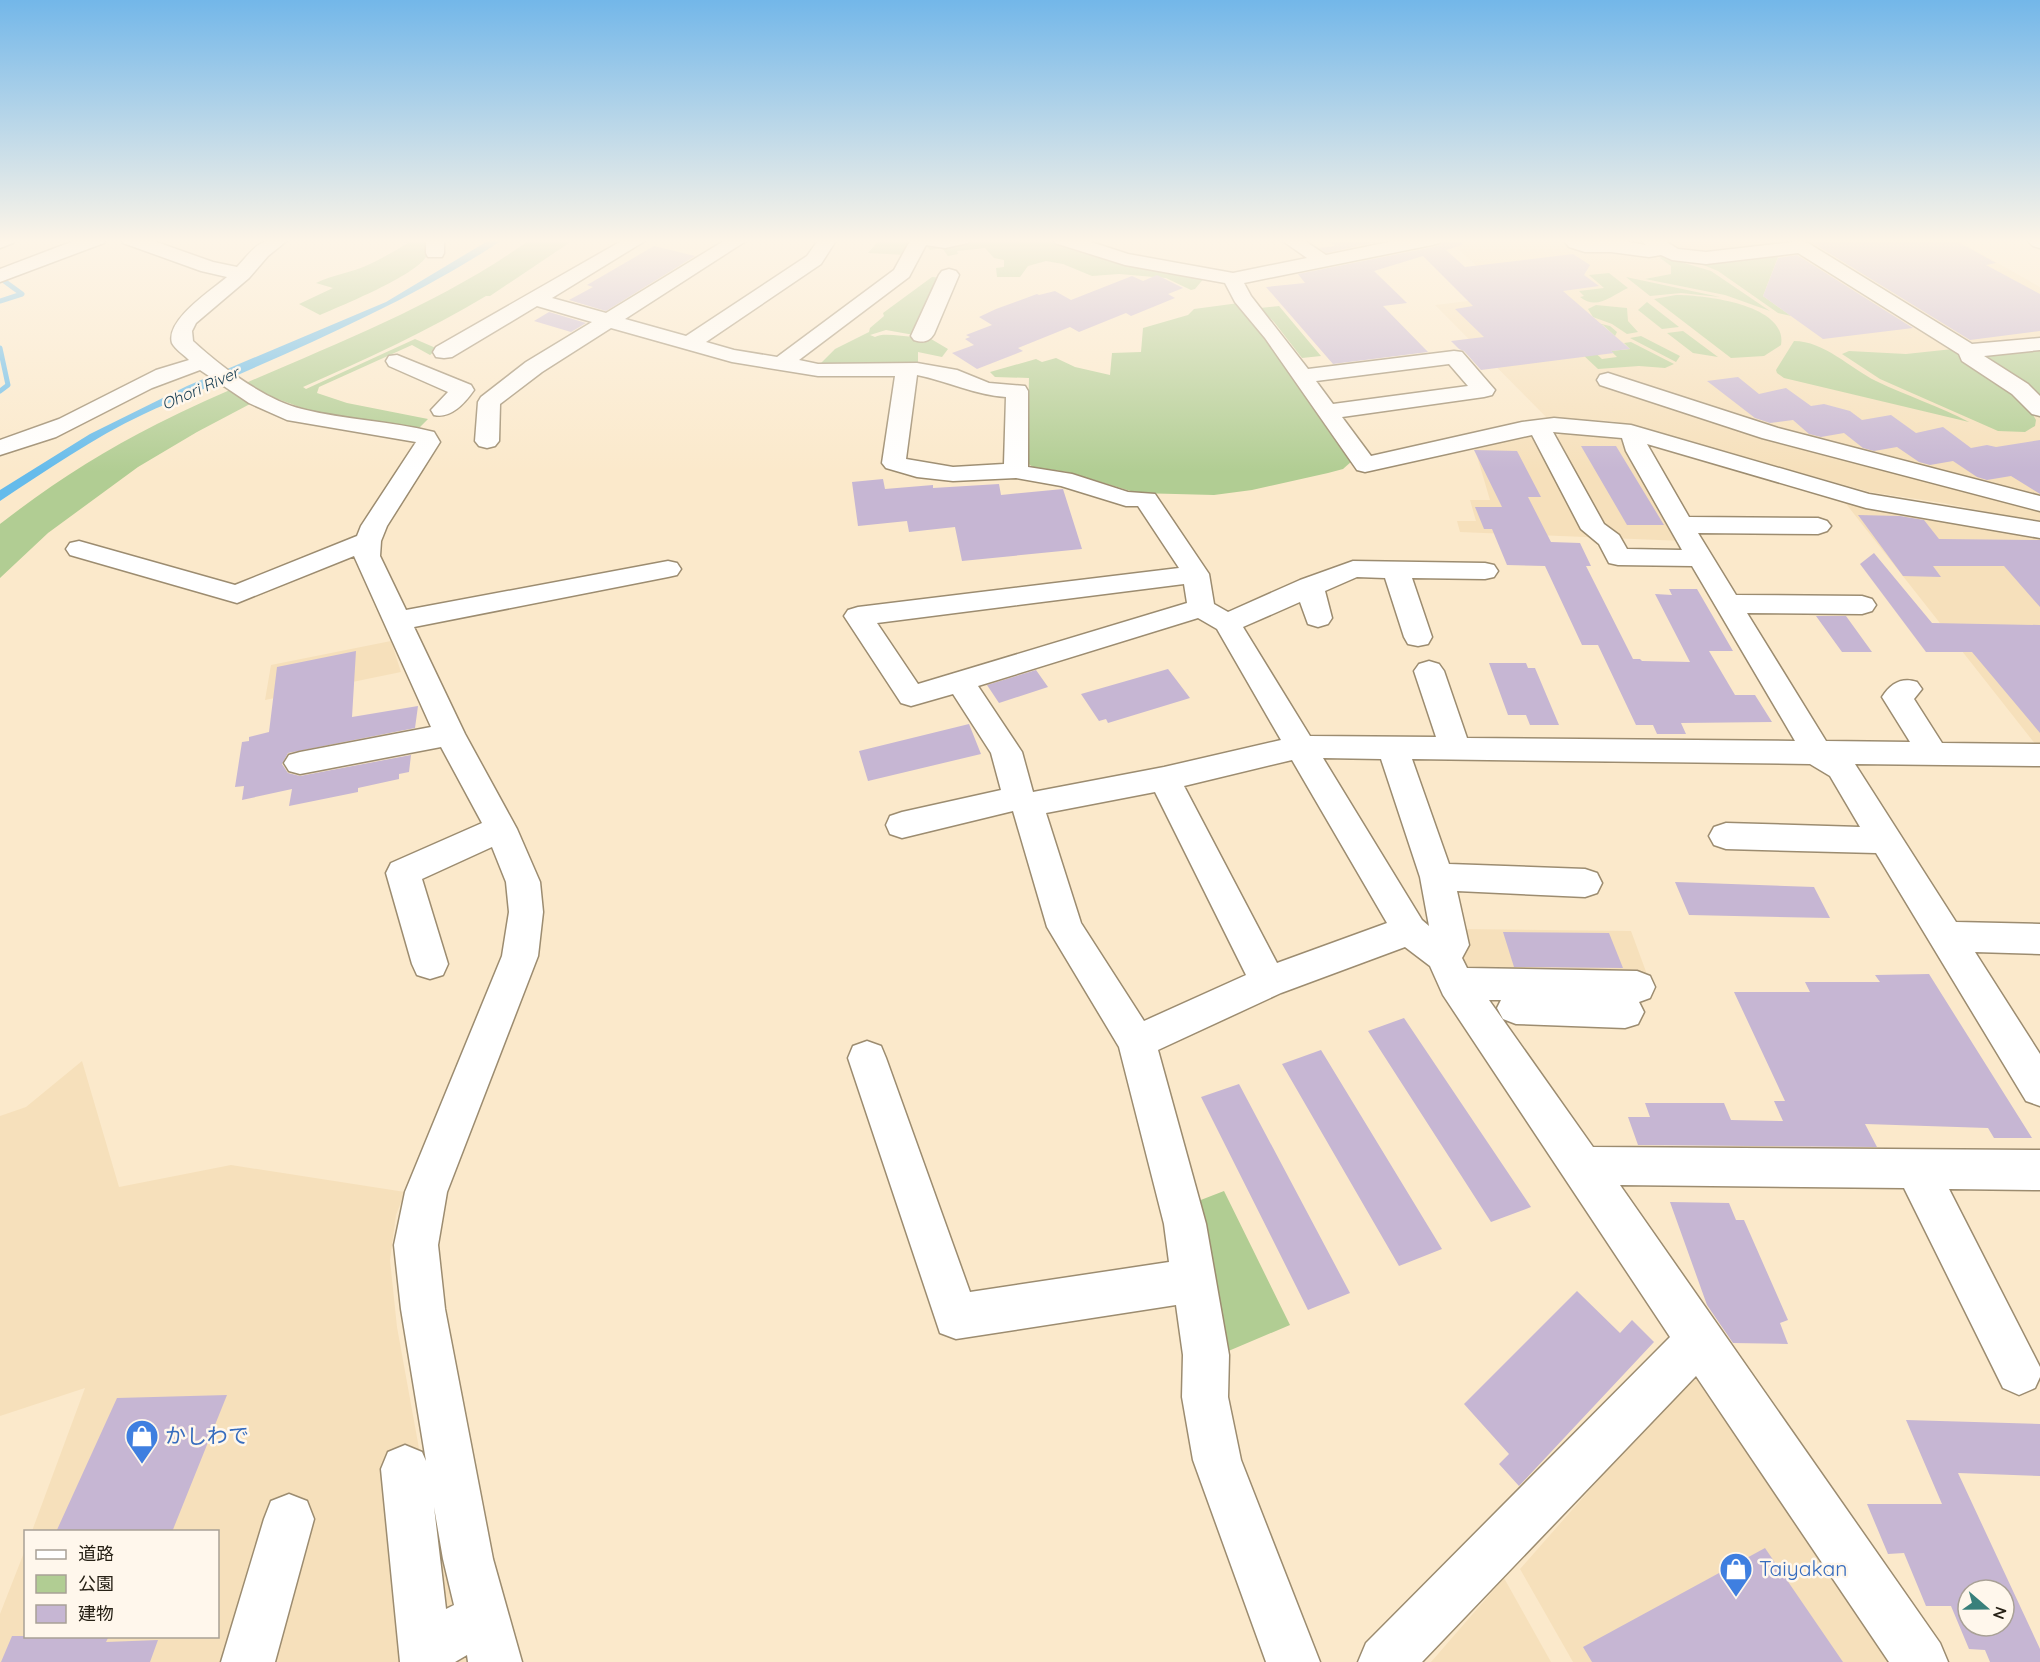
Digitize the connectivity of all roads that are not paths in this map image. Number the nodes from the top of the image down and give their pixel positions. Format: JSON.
{"nodes":[{"id":1,"x":191,"y":317,"type":"edge"},
{"id":2,"x":507,"y":317,"type":"edge"},
{"id":3,"x":595,"y":317,"type":"edge"},
{"id":4,"x":617,"y":317,"type":"edge"},
{"id":5,"x":731,"y":317,"type":"edge"},
{"id":6,"x":845,"y":317,"type":"edge"},
{"id":7,"x":934,"y":317,"type":"edge"},
{"id":8,"x":1258,"y":317,"type":"edge"},
{"id":9,"x":1913,"y":317,"type":"edge"},
{"id":10,"x":610,"y":321,"type":"junction"},
{"id":11,"x":921,"y":336,"type":"dead end"},
{"id":12,"x":690,"y":344,"type":"junction"},
{"id":13,"x":2040,"y":345,"type":"edge"},
{"id":14,"x":1968,"y":351,"type":"junction"},
{"id":15,"x":444,"y":352,"type":"dead end"},
{"id":16,"x":398,"y":361,"type":"dead end"},
{"id":17,"x":782,"y":364,"type":"junction"},
{"id":18,"x":907,"y":369,"type":"junction"},
{"id":19,"x":218,"y":372,"type":"junction"},
{"id":20,"x":1302,"y":376,"type":"junction"},
{"id":21,"x":1608,"y":380,"type":"dead end"},
{"id":22,"x":2040,"y":409,"type":"edge"},
{"id":23,"x":442,"y":410,"type":"dead end"},
{"id":24,"x":1328,"y":412,"type":"junction"},
{"id":25,"x":1539,"y":427,"type":"junction"},
{"id":26,"x":1631,"y":432,"type":"junction"},
{"id":27,"x":487,"y":441,"type":"dead end"},
{"id":28,"x":0,"y":448,"type":"edge"},
{"id":29,"x":1016,"y":471,"type":"junction"},
{"id":30,"x":2040,"y":504,"type":"edge"},
{"id":31,"x":1682,"y":525,"type":"junction"},
{"id":32,"x":1818,"y":526,"type":"dead end"},
{"id":33,"x":2040,"y":531,"type":"edge"},
{"id":34,"x":368,"y":541,"type":"junction"},
{"id":35,"x":79,"y":549,"type":"dead end"},
{"id":36,"x":1700,"y":558,"type":"junction"},
{"id":37,"x":668,"y":569,"type":"dead end"},
{"id":38,"x":1396,"y":570,"type":"junction"},
{"id":39,"x":1485,"y":571,"type":"dead end"},
{"id":40,"x":1196,"y":574,"type":"junction"},
{"id":41,"x":1310,"y":586,"type":"junction"},
{"id":42,"x":1728,"y":604,"type":"junction"},
{"id":43,"x":1862,"y":605,"type":"dead end"},
{"id":44,"x":1214,"y":615,"type":"junction"},
{"id":45,"x":1318,"y":618,"type":"dead end"},
{"id":46,"x":397,"y":621,"type":"junction"},
{"id":47,"x":1418,"y":636,"type":"dead end"},
{"id":48,"x":1430,"y":671,"type":"dead end"},
{"id":49,"x":960,"y":682,"type":"junction"},
{"id":50,"x":1907,"y":689,"type":"dead end"},
{"id":51,"x":450,"y":734,"type":"junction"},
{"id":52,"x":1299,"y":747,"type":"junction"},
{"id":53,"x":1393,"y":748,"type":"junction"},
{"id":54,"x":1455,"y":748,"type":"junction"},
{"id":55,"x":1818,"y":754,"type":"junction"},
{"id":56,"x":1934,"y":754,"type":"junction"},
{"id":57,"x":2040,"y":755,"type":"edge"},
{"id":58,"x":300,"y":763,"type":"dead end"},
{"id":59,"x":1164,"y":779,"type":"junction"},
{"id":60,"x":1023,"y":801,"type":"junction"},
{"id":61,"x":902,"y":825,"type":"dead end"},
{"id":62,"x":501,"y":829,"type":"junction"},
{"id":63,"x":1726,"y":837,"type":"dead end"},
{"id":64,"x":1886,"y":840,"type":"junction"},
{"id":65,"x":1437,"y":877,"type":"junction"},
{"id":66,"x":1585,"y":883,"type":"dead end"},
{"id":67,"x":1409,"y":930,"type":"junction"},
{"id":68,"x":1944,"y":936,"type":"junction"},
{"id":69,"x":2040,"y":939,"type":"edge"},
{"id":70,"x":430,"y":964,"type":"dead end"},
{"id":71,"x":1268,"y":982,"type":"junction"},
{"id":72,"x":1458,"y":984,"type":"junction"},
{"id":73,"x":1631,"y":999,"type":"dead end"},
{"id":74,"x":1137,"y":1042,"type":"junction"},
{"id":75,"x":867,"y":1058,"type":"dead end"},
{"id":76,"x":2040,"y":1088,"type":"edge"},
{"id":77,"x":1916,"y":1168,"type":"junction"},
{"id":78,"x":2040,"y":1170,"type":"edge"},
{"id":79,"x":1586,"y":1171,"type":"junction"},
{"id":80,"x":1194,"y":1280,"type":"junction"},
{"id":81,"x":1699,"y":1340,"type":"junction"},
{"id":82,"x":2019,"y":1372,"type":"dead end"},
{"id":83,"x":405,"y":1469,"type":"dead end"},
{"id":84,"x":289,"y":1520,"type":"dead end"},
{"id":85,"x":490,"y":1640,"type":"edge"},
{"id":86,"x":426,"y":1656,"type":"edge"},
{"id":87,"x":248,"y":1662,"type":"edge"},
{"id":88,"x":1293,"y":1662,"type":"edge"},
{"id":89,"x":1385,"y":1662,"type":"edge"},
{"id":90,"x":1921,"y":1662,"type":"edge"}],
"edges":[{"from":1,"to":19,"type":"street"},
{"from":2,"to":15,"type":"street"},
{"from":3,"to":10,"type":"street"},
{"from":4,"to":10,"type":"street"},
{"from":5,"to":12,"type":"street"},
{"from":6,"to":17,"type":"street"},
{"from":7,"to":11,"type":"street"},
{"from":8,"to":20,"type":"street"},
{"from":9,"to":14,"type":"street"},
{"from":10,"to":12,"type":"street"},
{"from":10,"to":27,"type":"street"},
{"from":12,"to":17,"type":"street"},
{"from":13,"to":14,"type":"street"},
{"from":14,"to":22,"type":"street"},
{"from":16,"to":23,"type":"street"},
{"from":17,"to":18,"type":"street"},
{"from":18,"to":29,"type":"street"},
{"from":18,"to":29,"type":"street"},
{"from":19,"to":28,"type":"street"},
{"from":19,"to":34,"type":"street"},
{"from":20,"to":24,"type":"street"},
{"from":20,"to":24,"type":"street"},
{"from":21,"to":30,"type":"street"},
{"from":24,"to":25,"type":"street"},
{"from":25,"to":26,"type":"street"},
{"from":25,"to":36,"type":"street"},
{"from":26,"to":31,"type":"street"},
{"from":26,"to":33,"type":"street"},
{"from":29,"to":40,"type":"street"},
{"from":31,"to":32,"type":"street"},
{"from":31,"to":36,"type":"street"},
{"from":34,"to":35,"type":"street"},
{"from":34,"to":46,"type":"street"},
{"from":36,"to":42,"type":"street"},
{"from":37,"to":46,"type":"street"},
{"from":38,"to":39,"type":"street"},
{"from":38,"to":41,"type":"street"},
{"from":38,"to":47,"type":"street"},
{"from":40,"to":44,"type":"street"},
{"from":40,"to":49,"type":"street"},
{"from":41,"to":44,"type":"street"},
{"from":41,"to":45,"type":"street"},
{"from":42,"to":43,"type":"street"},
{"from":42,"to":55,"type":"street"},
{"from":44,"to":49,"type":"street"},
{"from":44,"to":52,"type":"street"},
{"from":46,"to":51,"type":"street"},
{"from":48,"to":54,"type":"street"},
{"from":49,"to":60,"type":"street"},
{"from":50,"to":56,"type":"street"},
{"from":51,"to":58,"type":"street"},
{"from":51,"to":62,"type":"street"},
{"from":52,"to":53,"type":"street"},
{"from":52,"to":59,"type":"street"},
{"from":52,"to":67,"type":"street"},
{"from":53,"to":54,"type":"street"},
{"from":53,"to":65,"type":"street"},
{"from":54,"to":55,"type":"street"},
{"from":55,"to":56,"type":"street"},
{"from":55,"to":64,"type":"street"},
{"from":56,"to":57,"type":"street"},
{"from":59,"to":60,"type":"street"},
{"from":59,"to":71,"type":"street"},
{"from":60,"to":61,"type":"street"},
{"from":60,"to":74,"type":"street"},
{"from":62,"to":70,"type":"street"},
{"from":62,"to":85,"type":"street"},
{"from":63,"to":64,"type":"street"},
{"from":64,"to":68,"type":"street"},
{"from":65,"to":66,"type":"street"},
{"from":65,"to":72,"type":"street"},
{"from":67,"to":71,"type":"street"},
{"from":67,"to":72,"type":"street"},
{"from":68,"to":69,"type":"street"},
{"from":68,"to":76,"type":"street"},
{"from":71,"to":74,"type":"street"},
{"from":72,"to":73,"type":"street"},
{"from":72,"to":79,"type":"street"},
{"from":74,"to":80,"type":"street"},
{"from":75,"to":80,"type":"street"},
{"from":77,"to":78,"type":"street"},
{"from":77,"to":79,"type":"street"},
{"from":77,"to":82,"type":"street"},
{"from":79,"to":81,"type":"street"},
{"from":80,"to":88,"type":"street"},
{"from":81,"to":89,"type":"street"},
{"from":81,"to":90,"type":"street"},
{"from":83,"to":86,"type":"street"},
{"from":84,"to":87,"type":"street"},
{"from":85,"to":86,"type":"street"}]}
